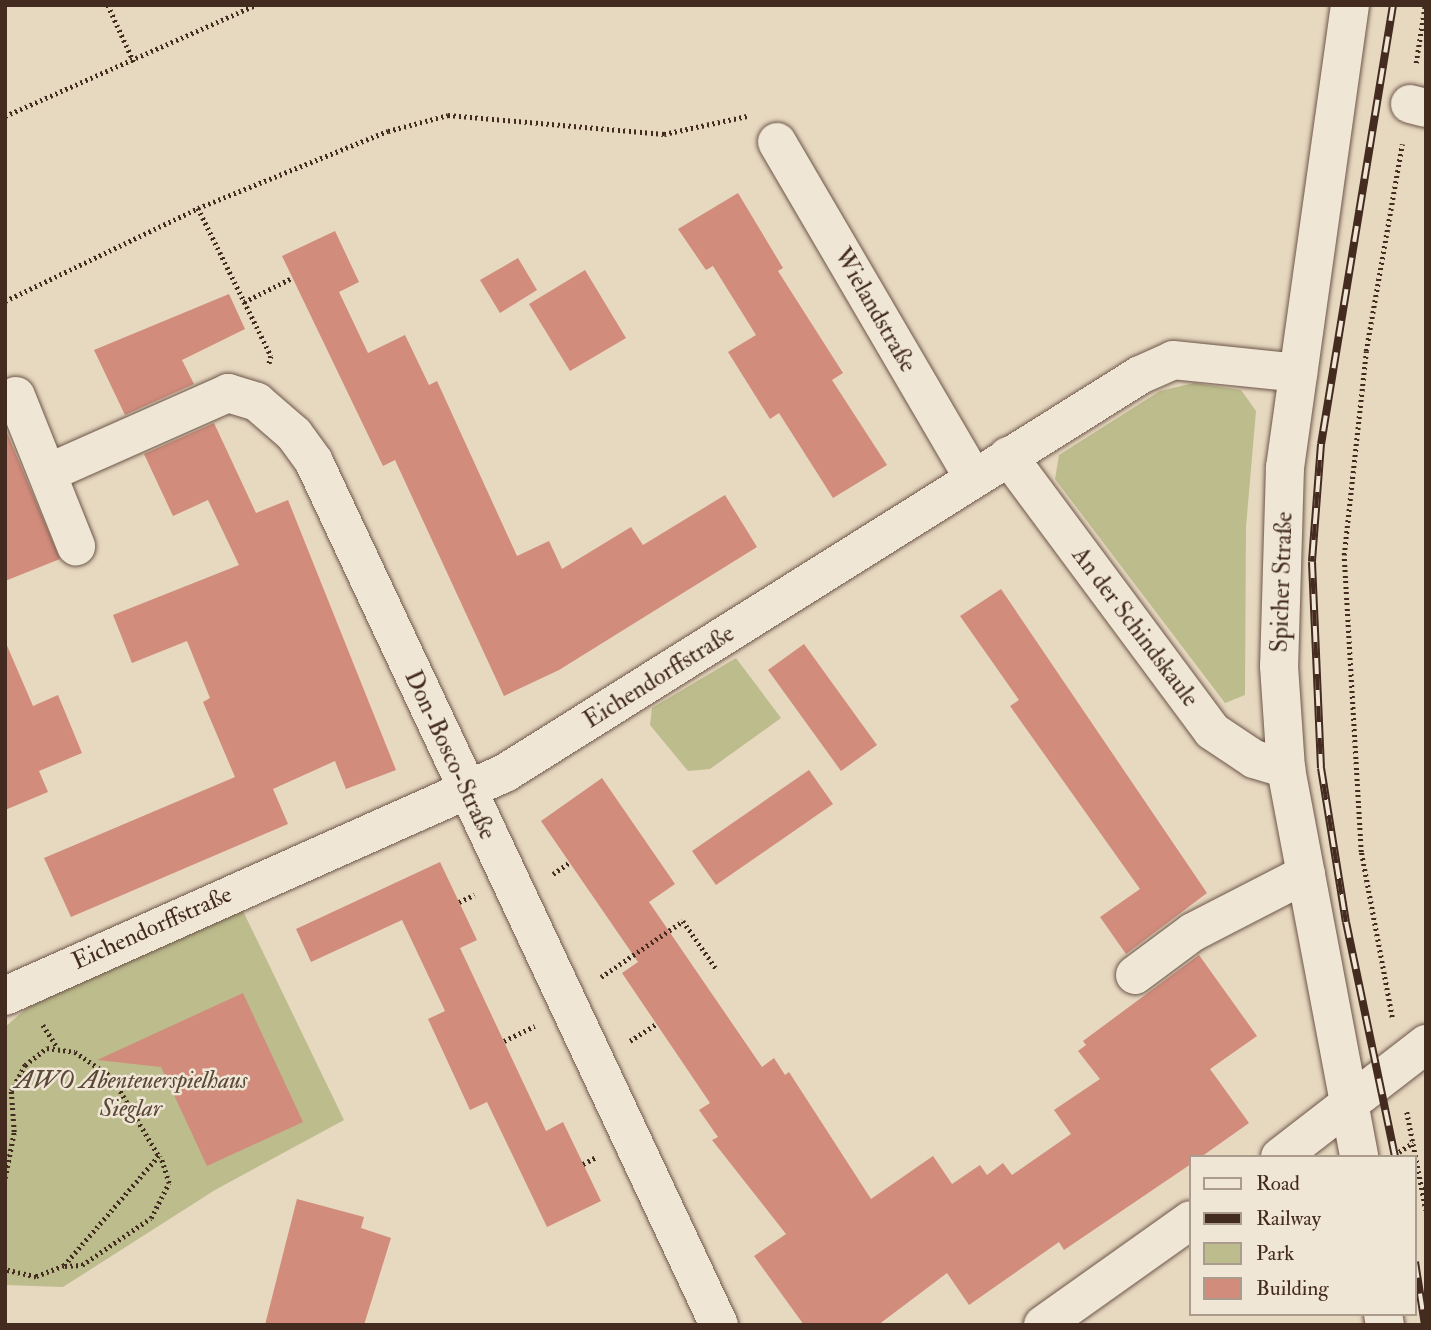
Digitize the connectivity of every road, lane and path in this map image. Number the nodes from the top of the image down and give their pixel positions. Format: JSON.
{"nodes":[{"id":1,"x":108,"y":5,"type":"edge"},
{"id":2,"x":256,"y":5,"type":"edge"},
{"id":3,"x":1350,"y":5,"type":"edge"},
{"id":4,"x":1425,"y":5,"type":"edge"},
{"id":5,"x":134,"y":62,"type":"junction"},
{"id":6,"x":1418,"y":106,"type":"edge"},
{"id":7,"x":5,"y":116,"type":"edge"},
{"id":8,"x":777,"y":142,"type":"joint"},
{"id":9,"x":198,"y":208,"type":"junction"},
{"id":10,"x":292,"y":278,"type":"dead end"},
{"id":11,"x":5,"y":301,"type":"edge"},
{"id":12,"x":244,"y":302,"type":"junction"},
{"id":13,"x":1298,"y":373,"type":"junction"},
{"id":14,"x":16,"y":396,"type":"dead end"},
{"id":15,"x":257,"y":402,"type":"junction"},
{"id":16,"x":1008,"y":456,"type":"junction"},
{"id":17,"x":50,"y":472,"type":"junction"},
{"id":18,"x":973,"y":478,"type":"junction"},
{"id":19,"x":76,"y":546,"type":"dead end"},
{"id":20,"x":1286,"y":769,"type":"junction"},
{"id":21,"x":467,"y":792,"type":"junction"},
{"id":22,"x":1306,"y":873,"type":"junction"},
{"id":23,"x":717,"y":970,"type":"dead end"},
{"id":24,"x":1135,"y":975,"type":"dead end"},
{"id":25,"x":10,"y":979,"type":"edge"},
{"id":26,"x":566,"y":1002,"type":"junction"},
{"id":27,"x":1413,"y":1056,"type":"edge"},
{"id":28,"x":1350,"y":1108,"type":"junction"},
{"id":29,"x":1283,"y":1155,"type":"edge"},
{"id":30,"x":1359,"y":1155,"type":"edge"},
{"id":31,"x":159,"y":1156,"type":"junction"},
{"id":32,"x":5,"y":1178,"type":"edge"},
{"id":33,"x":1426,"y":1210,"type":"edge"},
{"id":34,"x":1190,"y":1221,"type":"edge"},
{"id":35,"x":64,"y":1266,"type":"junction"},
{"id":36,"x":5,"y":1270,"type":"edge"},
{"id":37,"x":719,"y":1325,"type":"edge"},
{"id":38,"x":1043,"y":1325,"type":"edge"}],
"edges":[{"from":1,"to":5,"type":"path"},
{"from":2,"to":5,"type":"path"},
{"from":3,"to":13,"type":"street","name":"Spicher Straße"},
{"from":4,"to":6,"type":"path"},
{"from":5,"to":7,"type":"path"},
{"from":6,"to":27,"type":"path"},
{"from":8,"to":9,"type":"path"},
{"from":8,"to":18,"type":"street","name":"Wielandstraße"},
{"from":9,"to":11,"type":"path"},
{"from":9,"to":12,"type":"path"},
{"from":10,"to":12,"type":"path"},
{"from":12,"to":15,"type":"path"},
{"from":13,"to":16,"type":"street","name":"Eichendorffstraße"},
{"from":13,"to":20,"type":"street","name":"Spicher Straße"},
{"from":14,"to":17,"type":"street"},
{"from":15,"to":17,"type":"street","name":"Don-Bosco-Straße"},
{"from":15,"to":21,"type":"street","name":"Don-Bosco-Straße"},
{"from":16,"to":18,"type":"street","name":"Eichendorffstraße"},
{"from":16,"to":20,"type":"street","name":"An der Schindskaule"},
{"from":17,"to":19,"type":"street"},
{"from":18,"to":21,"type":"street","name":"Eichendorffstraße"},
{"from":20,"to":22,"type":"street","name":"Spicher Straße"},
{"from":21,"to":25,"type":"street","name":"Eichendorffstraße"},
{"from":21,"to":26,"type":"street","name":"Don-Bosco-Straße"},
{"from":22,"to":24,"type":"street"},
{"from":22,"to":28,"type":"street","name":"Spicher Straße"},
{"from":23,"to":26,"type":"path"},
{"from":26,"to":37,"type":"street","name":"Don-Bosco-Straße"},
{"from":27,"to":28,"type":"street"},
{"from":27,"to":33,"type":"path"},
{"from":28,"to":29,"type":"street"},
{"from":28,"to":30,"type":"street","name":"Spicher Straße"},
{"from":31,"to":32,"type":"path"},
{"from":31,"to":35,"type":"path"},
{"from":31,"to":35,"type":"path"},
{"from":34,"to":38,"type":"street"},
{"from":35,"to":36,"type":"path"}]}
